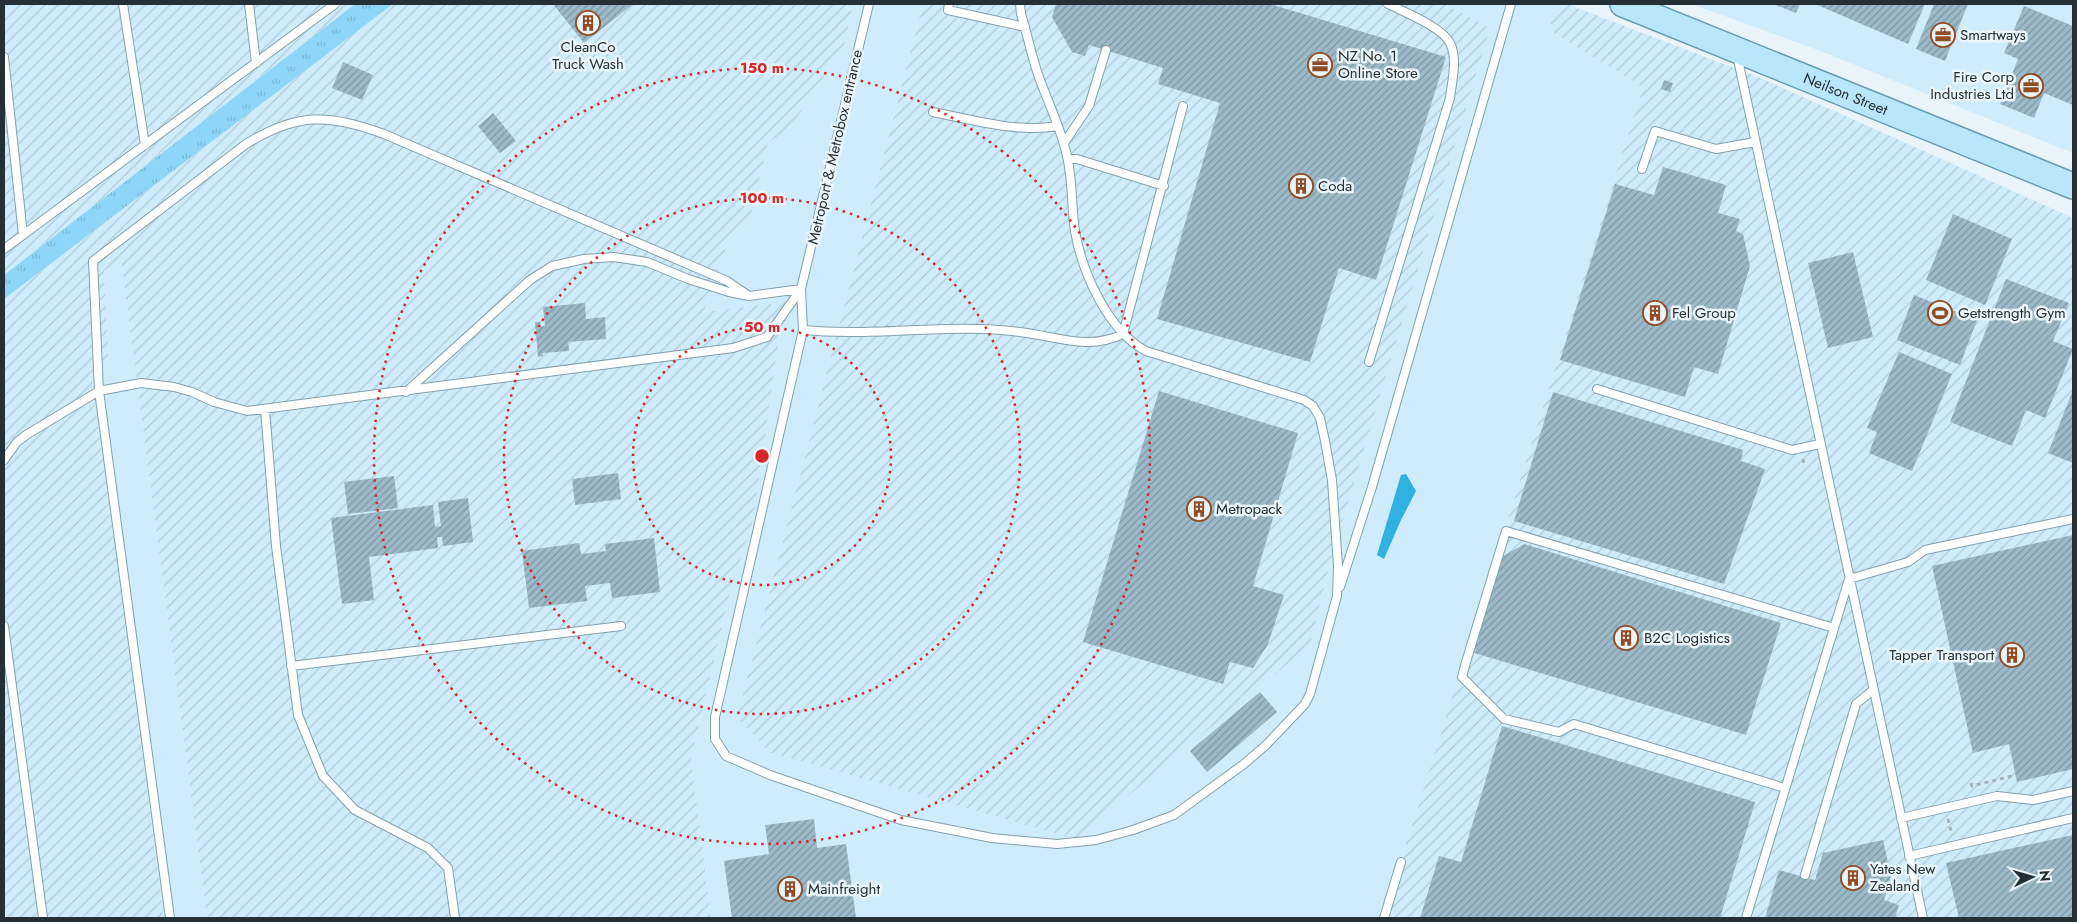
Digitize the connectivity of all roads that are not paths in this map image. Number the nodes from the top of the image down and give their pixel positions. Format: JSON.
{"nodes":[{"id":1,"x":123,"y":4,"type":"edge"},
{"id":2,"x":249,"y":4,"type":"edge"},
{"id":3,"x":335,"y":4,"type":"edge"},
{"id":4,"x":868,"y":4,"type":"edge"},
{"id":5,"x":949,"y":4,"type":"edge"},
{"id":6,"x":1020,"y":4,"type":"edge"},
{"id":7,"x":1388,"y":4,"type":"edge"},
{"id":8,"x":1511,"y":4,"type":"edge"},
{"id":9,"x":1623,"y":4,"type":"edge"},
{"id":10,"x":1025,"y":27,"type":"junction"},
{"id":11,"x":1106,"y":50,"type":"dead end"},
{"id":12,"x":1735,"y":50,"type":"junction"},
{"id":13,"x":4,"y":57,"type":"edge"},
{"id":14,"x":256,"y":63,"type":"junction"},
{"id":15,"x":1184,"y":106,"type":"dead end"},
{"id":16,"x":933,"y":112,"type":"dead end"},
{"id":17,"x":1058,"y":126,"type":"junction"},
{"id":18,"x":1755,"y":142,"type":"junction"},
{"id":19,"x":1064,"y":143,"type":"junction"},
{"id":20,"x":145,"y":145,"type":"junction"},
{"id":21,"x":1068,"y":159,"type":"junction"},
{"id":22,"x":1642,"y":169,"type":"dead end"},
{"id":23,"x":2071,"y":184,"type":"edge"},
{"id":24,"x":1164,"y":186,"type":"junction"},
{"id":25,"x":23,"y":235,"type":"junction"},
{"id":26,"x":4,"y":249,"type":"edge"},
{"id":27,"x":801,"y":289,"type":"junction"},
{"id":28,"x":750,"y":296,"type":"junction"},
{"id":29,"x":803,"y":330,"type":"junction"},
{"id":30,"x":1123,"y":334,"type":"junction"},
{"id":31,"x":1369,"y":362,"type":"dead end"},
{"id":32,"x":1597,"y":389,"type":"dead end"},
{"id":33,"x":99,"y":391,"type":"junction"},
{"id":34,"x":406,"y":392,"type":"junction"},
{"id":35,"x":265,"y":409,"type":"junction"},
{"id":36,"x":1820,"y":444,"type":"junction"},
{"id":37,"x":4,"y":460,"type":"edge"},
{"id":38,"x":2073,"y":519,"type":"edge"},
{"id":39,"x":1849,"y":579,"type":"junction"},
{"id":40,"x":1335,"y":602,"type":"junction"},
{"id":41,"x":4,"y":626,"type":"edge"},
{"id":42,"x":620,"y":626,"type":"dead end"},
{"id":43,"x":1834,"y":628,"type":"junction"},
{"id":44,"x":291,"y":666,"type":"junction"},
{"id":45,"x":1873,"y":690,"type":"junction"},
{"id":46,"x":1785,"y":788,"type":"junction"},
{"id":47,"x":2073,"y":791,"type":"edge"},
{"id":48,"x":1901,"y":818,"type":"junction"},
{"id":49,"x":2073,"y":818,"type":"edge"},
{"id":50,"x":1909,"y":856,"type":"junction"},
{"id":51,"x":1401,"y":862,"type":"dead end"},
{"id":52,"x":1805,"y":875,"type":"dead end"},
{"id":53,"x":43,"y":918,"type":"edge"},
{"id":54,"x":170,"y":918,"type":"edge"},
{"id":55,"x":455,"y":918,"type":"edge"},
{"id":56,"x":1384,"y":918,"type":"edge"},
{"id":57,"x":1746,"y":918,"type":"edge"},
{"id":58,"x":1923,"y":918,"type":"edge"}],
"edges":[{"from":1,"to":20,"type":"lane"},
{"from":2,"to":14,"type":"lane"},
{"from":3,"to":14,"type":"lane"},
{"from":4,"to":27,"type":"lane","name":"Metroport & Metrobox entrance"},
{"from":5,"to":10,"type":"lane"},
{"from":6,"to":10,"type":"lane"},
{"from":7,"to":31,"type":"lane"},
{"from":8,"to":40,"type":"lane"},
{"from":9,"to":12,"type":"main road","name":"Neilson Street"},
{"from":10,"to":17,"type":"lane"},
{"from":11,"to":19,"type":"lane"},
{"from":12,"to":18,"type":"lane"},
{"from":12,"to":23,"type":"main road","name":"Neilson Street"},
{"from":13,"to":25,"type":"lane"},
{"from":14,"to":20,"type":"lane"},
{"from":15,"to":24,"type":"lane"},
{"from":16,"to":17,"type":"lane"},
{"from":17,"to":19,"type":"lane"},
{"from":18,"to":22,"type":"lane"},
{"from":18,"to":36,"type":"lane"},
{"from":19,"to":21,"type":"lane"},
{"from":20,"to":25,"type":"lane"},
{"from":21,"to":24,"type":"lane"},
{"from":21,"to":30,"type":"lane"},
{"from":24,"to":30,"type":"lane"},
{"from":25,"to":26,"type":"lane"},
{"from":27,"to":28,"type":"lane"},
{"from":27,"to":29,"type":"lane"},
{"from":27,"to":34,"type":"lane"},
{"from":28,"to":33,"type":"lane"},
{"from":28,"to":34,"type":"lane"},
{"from":29,"to":30,"type":"lane"},
{"from":29,"to":40,"type":"lane"},
{"from":30,"to":40,"type":"lane"},
{"from":32,"to":36,"type":"lane"},
{"from":33,"to":35,"type":"lane"},
{"from":33,"to":37,"type":"lane"},
{"from":33,"to":54,"type":"lane"},
{"from":34,"to":35,"type":"lane"},
{"from":35,"to":44,"type":"lane"},
{"from":36,"to":39,"type":"lane"},
{"from":38,"to":39,"type":"lane"},
{"from":39,"to":43,"type":"lane"},
{"from":39,"to":45,"type":"lane"},
{"from":41,"to":53,"type":"lane"},
{"from":42,"to":44,"type":"lane"},
{"from":43,"to":46,"type":"lane"},
{"from":43,"to":46,"type":"lane"},
{"from":44,"to":55,"type":"lane"},
{"from":45,"to":48,"type":"lane"},
{"from":45,"to":52,"type":"lane"},
{"from":46,"to":57,"type":"lane"},
{"from":47,"to":48,"type":"lane"},
{"from":48,"to":50,"type":"lane"},
{"from":49,"to":50,"type":"lane"},
{"from":50,"to":58,"type":"lane"},
{"from":51,"to":56,"type":"lane"}]}
